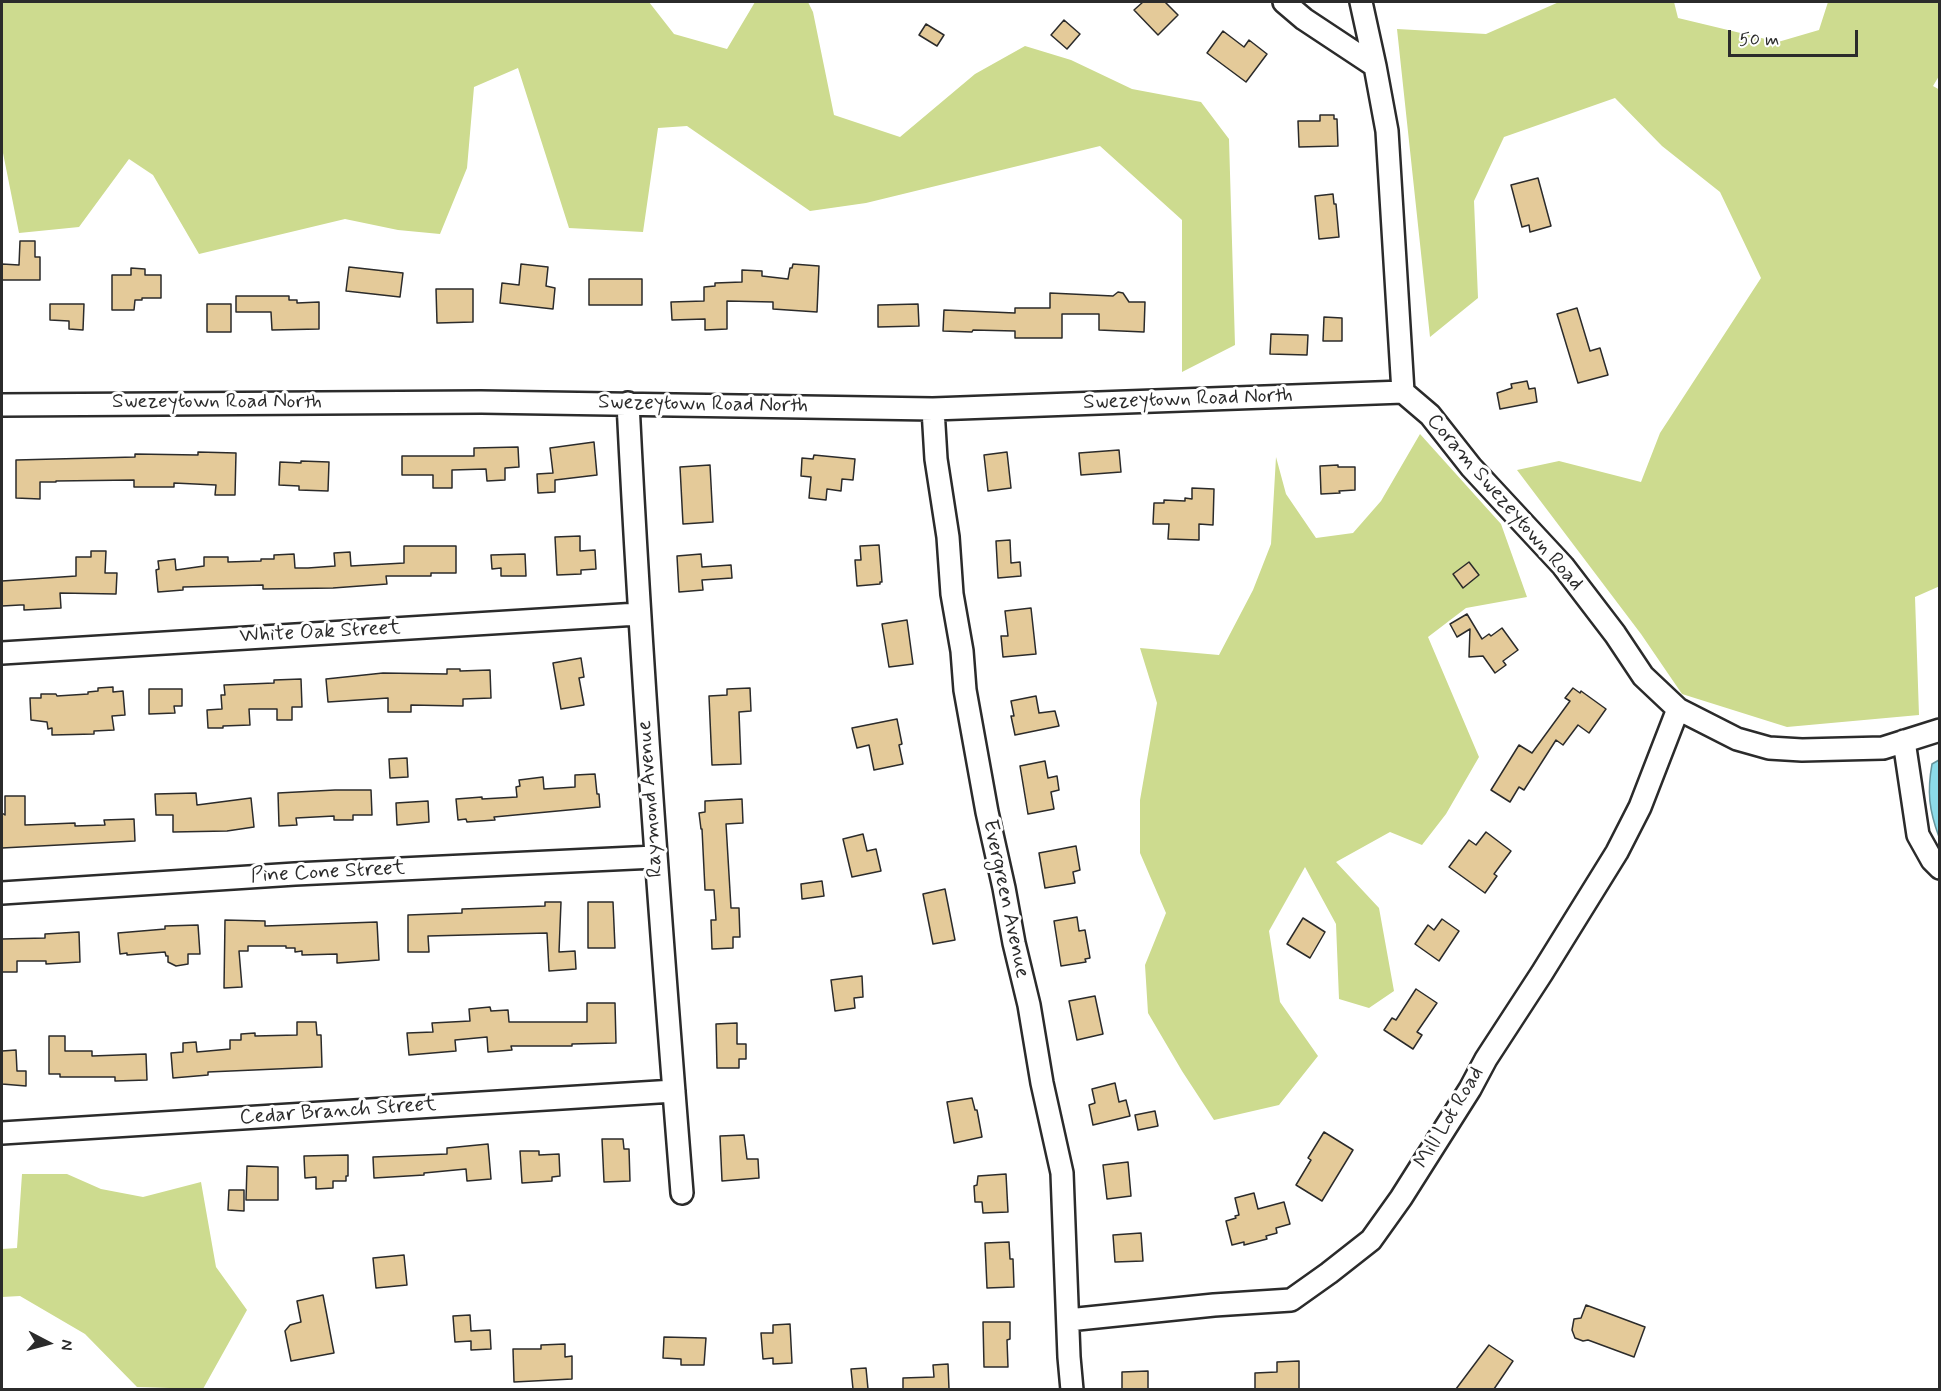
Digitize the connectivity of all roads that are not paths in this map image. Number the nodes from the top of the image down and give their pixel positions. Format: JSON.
{"nodes":[{"id":1,"x":1284,"y":2,"type":"edge"},
{"id":2,"x":1360,"y":2,"type":"edge"},
{"id":3,"x":1375,"y":66,"type":"junction"},
{"id":4,"x":1403,"y":392,"type":"junction"},
{"id":5,"x":628,"y":404,"type":"junction"},
{"id":6,"x":2,"y":405,"type":"edge"},
{"id":7,"x":933,"y":409,"type":"junction"},
{"id":8,"x":638,"y":614,"type":"junction"},
{"id":9,"x":2,"y":652,"type":"edge"},
{"id":10,"x":1678,"y":709,"type":"junction"},
{"id":11,"x":1940,"y":730,"type":"edge"},
{"id":12,"x":1904,"y":741,"type":"junction"},
{"id":13,"x":655,"y":857,"type":"junction"},
{"id":14,"x":1940,"y":868,"type":"edge"},
{"id":15,"x":2,"y":893,"type":"edge"},
{"id":16,"x":674,"y":1091,"type":"junction"},
{"id":17,"x":2,"y":1133,"type":"edge"},
{"id":18,"x":682,"y":1193,"type":"dead end"},
{"id":19,"x":1068,"y":1320,"type":"junction"},
{"id":20,"x":1072,"y":1389,"type":"edge"}],
"edges":[{"from":1,"to":3,"type":"street"},
{"from":2,"to":3,"type":"street"},
{"from":3,"to":4,"type":"street"},
{"from":4,"to":7,"type":"street","name":"Swezeytown Road North"},
{"from":4,"to":10,"type":"street","name":"Coram Swezeytown Road"},
{"from":5,"to":6,"type":"street","name":"Swezeytown Road North"},
{"from":5,"to":7,"type":"street","name":"Swezeytown Road North"},
{"from":5,"to":8,"type":"street","name":"Raymond Avenue"},
{"from":7,"to":19,"type":"street","name":"Evergreen Avenue"},
{"from":8,"to":9,"type":"street","name":"White Oak Street"},
{"from":8,"to":13,"type":"street","name":"Raymond Avenue"},
{"from":10,"to":12,"type":"street","name":"Coram Swezeytown Road"},
{"from":10,"to":19,"type":"street","name":"Mill Lot Road"},
{"from":11,"to":12,"type":"street","name":"Coram Swezeytown Road"},
{"from":12,"to":14,"type":"street"},
{"from":13,"to":15,"type":"street","name":"Pine Cone Street"},
{"from":13,"to":16,"type":"street","name":"Raymond Avenue"},
{"from":16,"to":17,"type":"street","name":"Cedar Branch Street"},
{"from":16,"to":18,"type":"street","name":"Raymond Avenue"},
{"from":19,"to":20,"type":"street","name":"Evergreen Avenue"}]}
